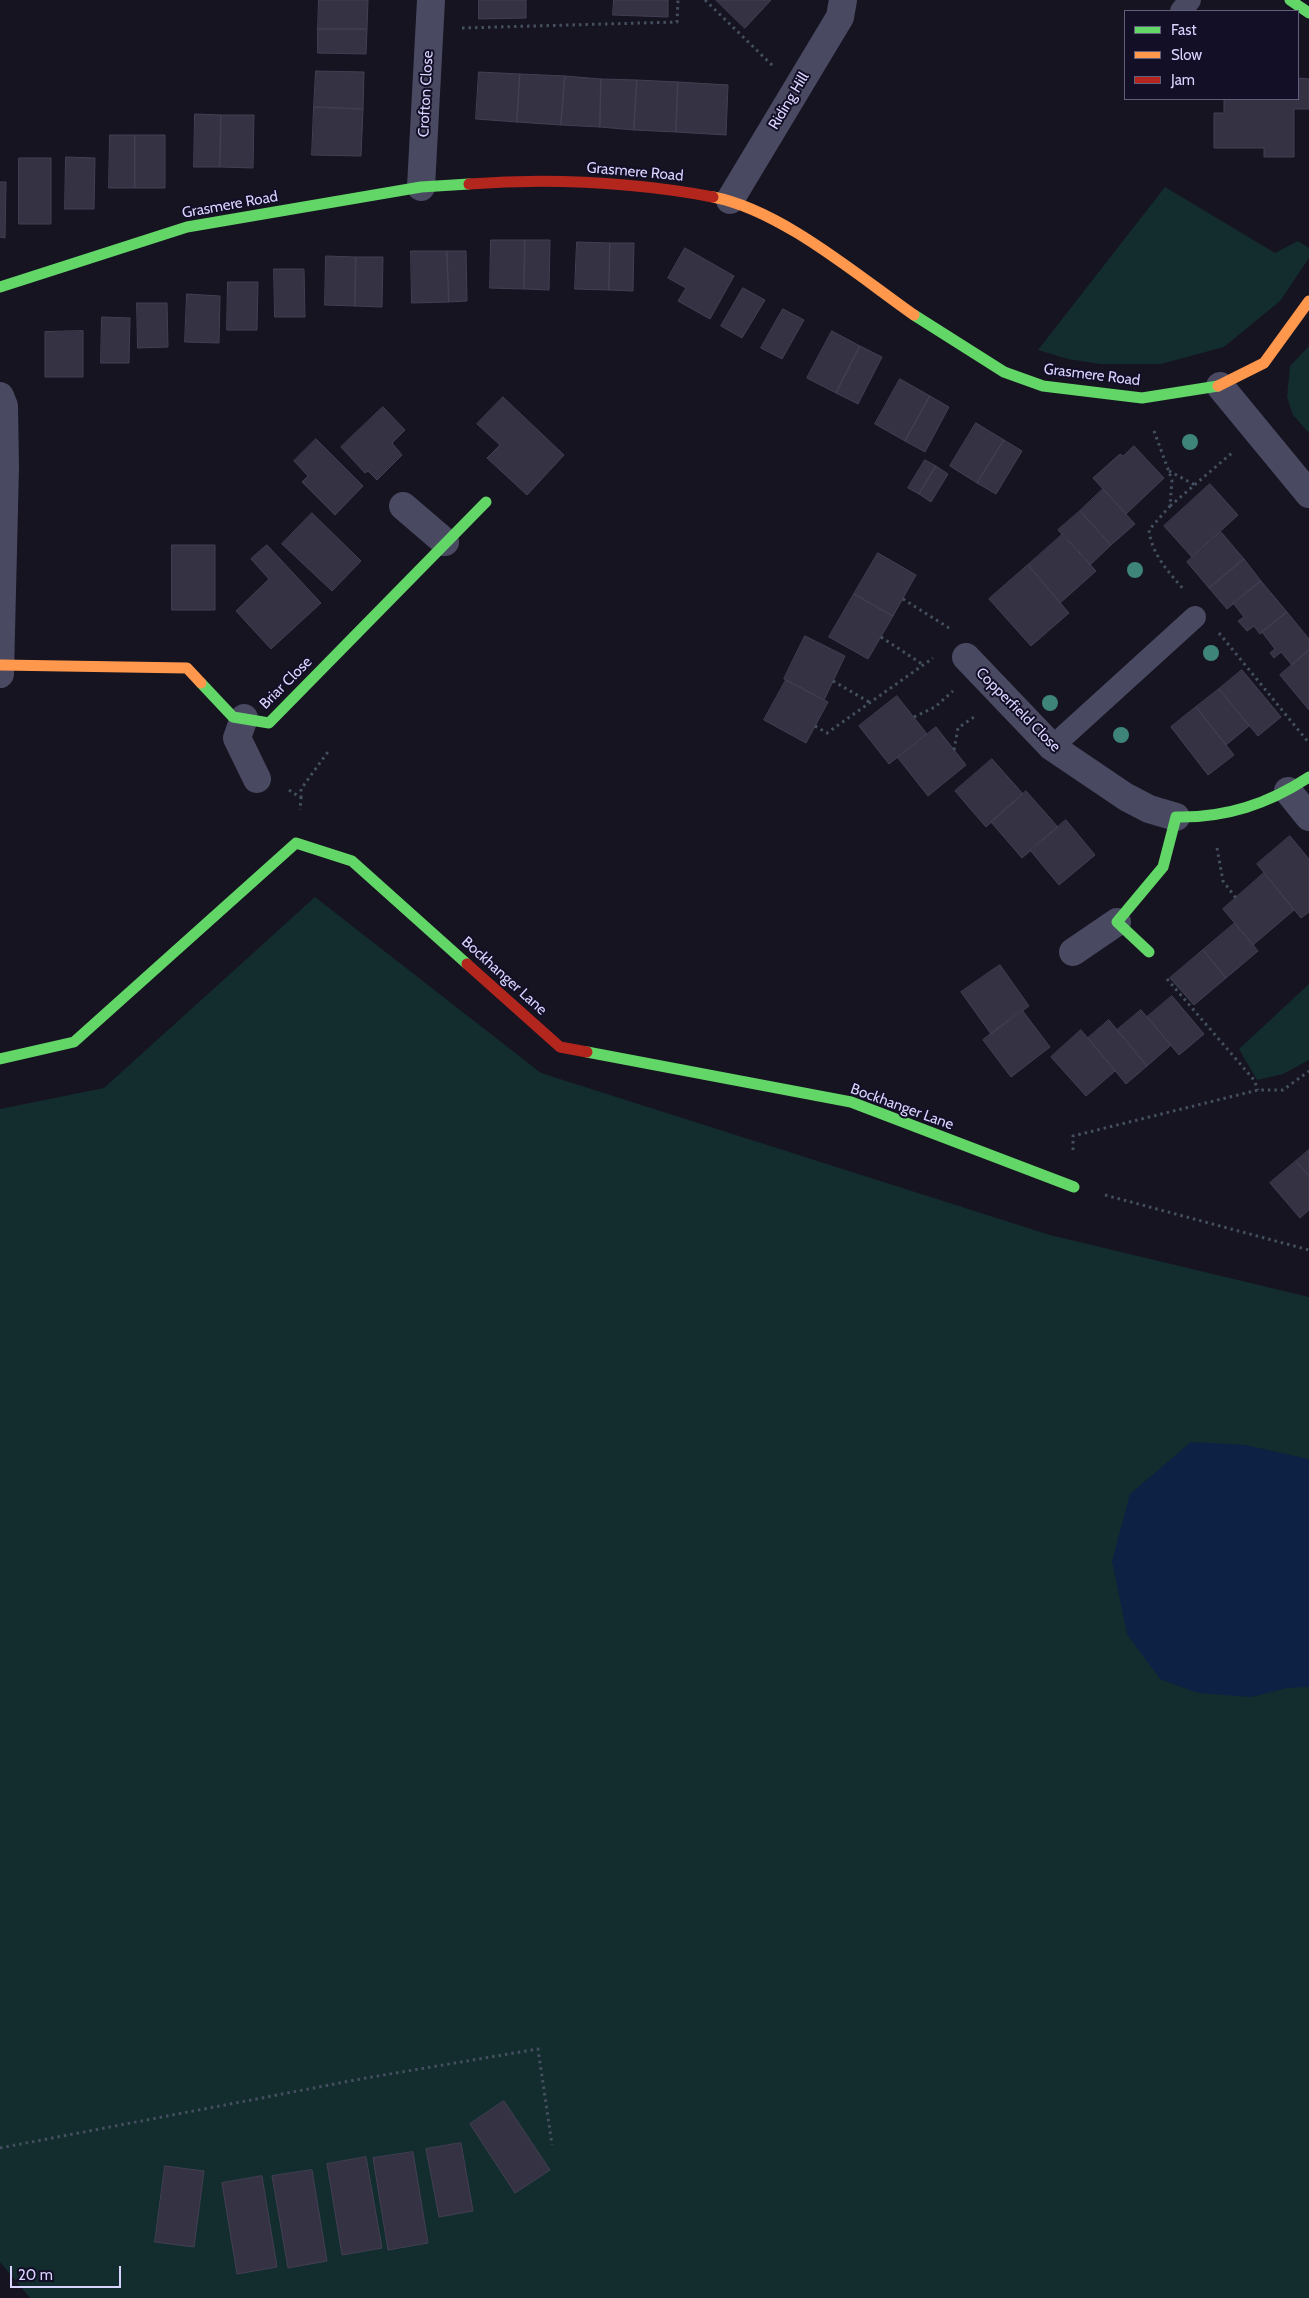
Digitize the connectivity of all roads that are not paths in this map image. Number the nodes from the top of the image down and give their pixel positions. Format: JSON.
{"nodes":[{"id":1,"x":432,"y":0,"type":"edge"},
{"id":2,"x":844,"y":0,"type":"edge"},
{"id":3,"x":1190,"y":0,"type":"edge"},
{"id":4,"x":1290,"y":0,"type":"edge"},
{"id":5,"x":1182,"y":10,"type":"edge"},
{"id":6,"x":1309,"y":13,"type":"edge"},
{"id":7,"x":421,"y":187,"type":"junction"},
{"id":8,"x":730,"y":200,"type":"junction"},
{"id":9,"x":0,"y":288,"type":"edge"},
{"id":10,"x":1309,"y":301,"type":"edge"},
{"id":11,"x":1220,"y":386,"type":"junction"},
{"id":12,"x":0,"y":396,"type":"edge"},
{"id":13,"x":1309,"y":494,"type":"edge"},
{"id":14,"x":486,"y":502,"type":"dead end"},
{"id":15,"x":403,"y":506,"type":"dead end"},
{"id":16,"x":446,"y":542,"type":"junction"},
{"id":17,"x":1199,"y":615,"type":"road end"},
{"id":18,"x":966,"y":658,"type":"road end"},
{"id":19,"x":0,"y":669,"type":"edge"},
{"id":20,"x":244,"y":718,"type":"junction"},
{"id":21,"x":1052,"y":747,"type":"junction"},
{"id":22,"x":257,"y":778,"type":"road end"},
{"id":23,"x":1299,"y":784,"type":"edge"},
{"id":24,"x":1309,"y":817,"type":"edge"},
{"id":25,"x":1176,"y":818,"type":"junction"},
{"id":26,"x":1117,"y":922,"type":"junction"},
{"id":27,"x":1073,"y":952,"type":"dead end"},
{"id":28,"x":1149,"y":952,"type":"road end"},
{"id":29,"x":0,"y":1059,"type":"edge"},
{"id":30,"x":1074,"y":1187,"type":"road end"}],
"edges":[{"from":1,"to":7,"type":"street","name":"Crofton Close"},
{"from":2,"to":8,"type":"street","name":"Riding Hill"},
{"from":3,"to":5,"type":"lane"},
{"from":4,"to":6,"type":"street"},
{"from":7,"to":8,"type":"street","name":"Grasmere Road"},
{"from":7,"to":9,"type":"street","name":"Grasmere Road"},
{"from":8,"to":11,"type":"street","name":"Grasmere Road"},
{"from":10,"to":11,"type":"street","name":"Grasmere Road"},
{"from":11,"to":13,"type":"street"},
{"from":12,"to":19,"type":"street"},
{"from":14,"to":16,"type":"street","name":"Briar Close"},
{"from":15,"to":16,"type":"street"},
{"from":16,"to":20,"type":"street","name":"Briar Close"},
{"from":17,"to":21,"type":"lane"},
{"from":18,"to":21,"type":"street","name":"Copperfield Close"},
{"from":19,"to":20,"type":"street","name":"Briar Close"},
{"from":20,"to":22,"type":"street"},
{"from":21,"to":25,"type":"street","name":"Copperfield Close"},
{"from":23,"to":24,"type":"street","name":"Copperfield Close"},
{"from":23,"to":25,"type":"street","name":"Copperfield Close"},
{"from":25,"to":26,"type":"street"},
{"from":26,"to":27,"type":"street"},
{"from":26,"to":28,"type":"street"},
{"from":29,"to":30,"type":"street","name":"Bockhanger Lane"}]}
